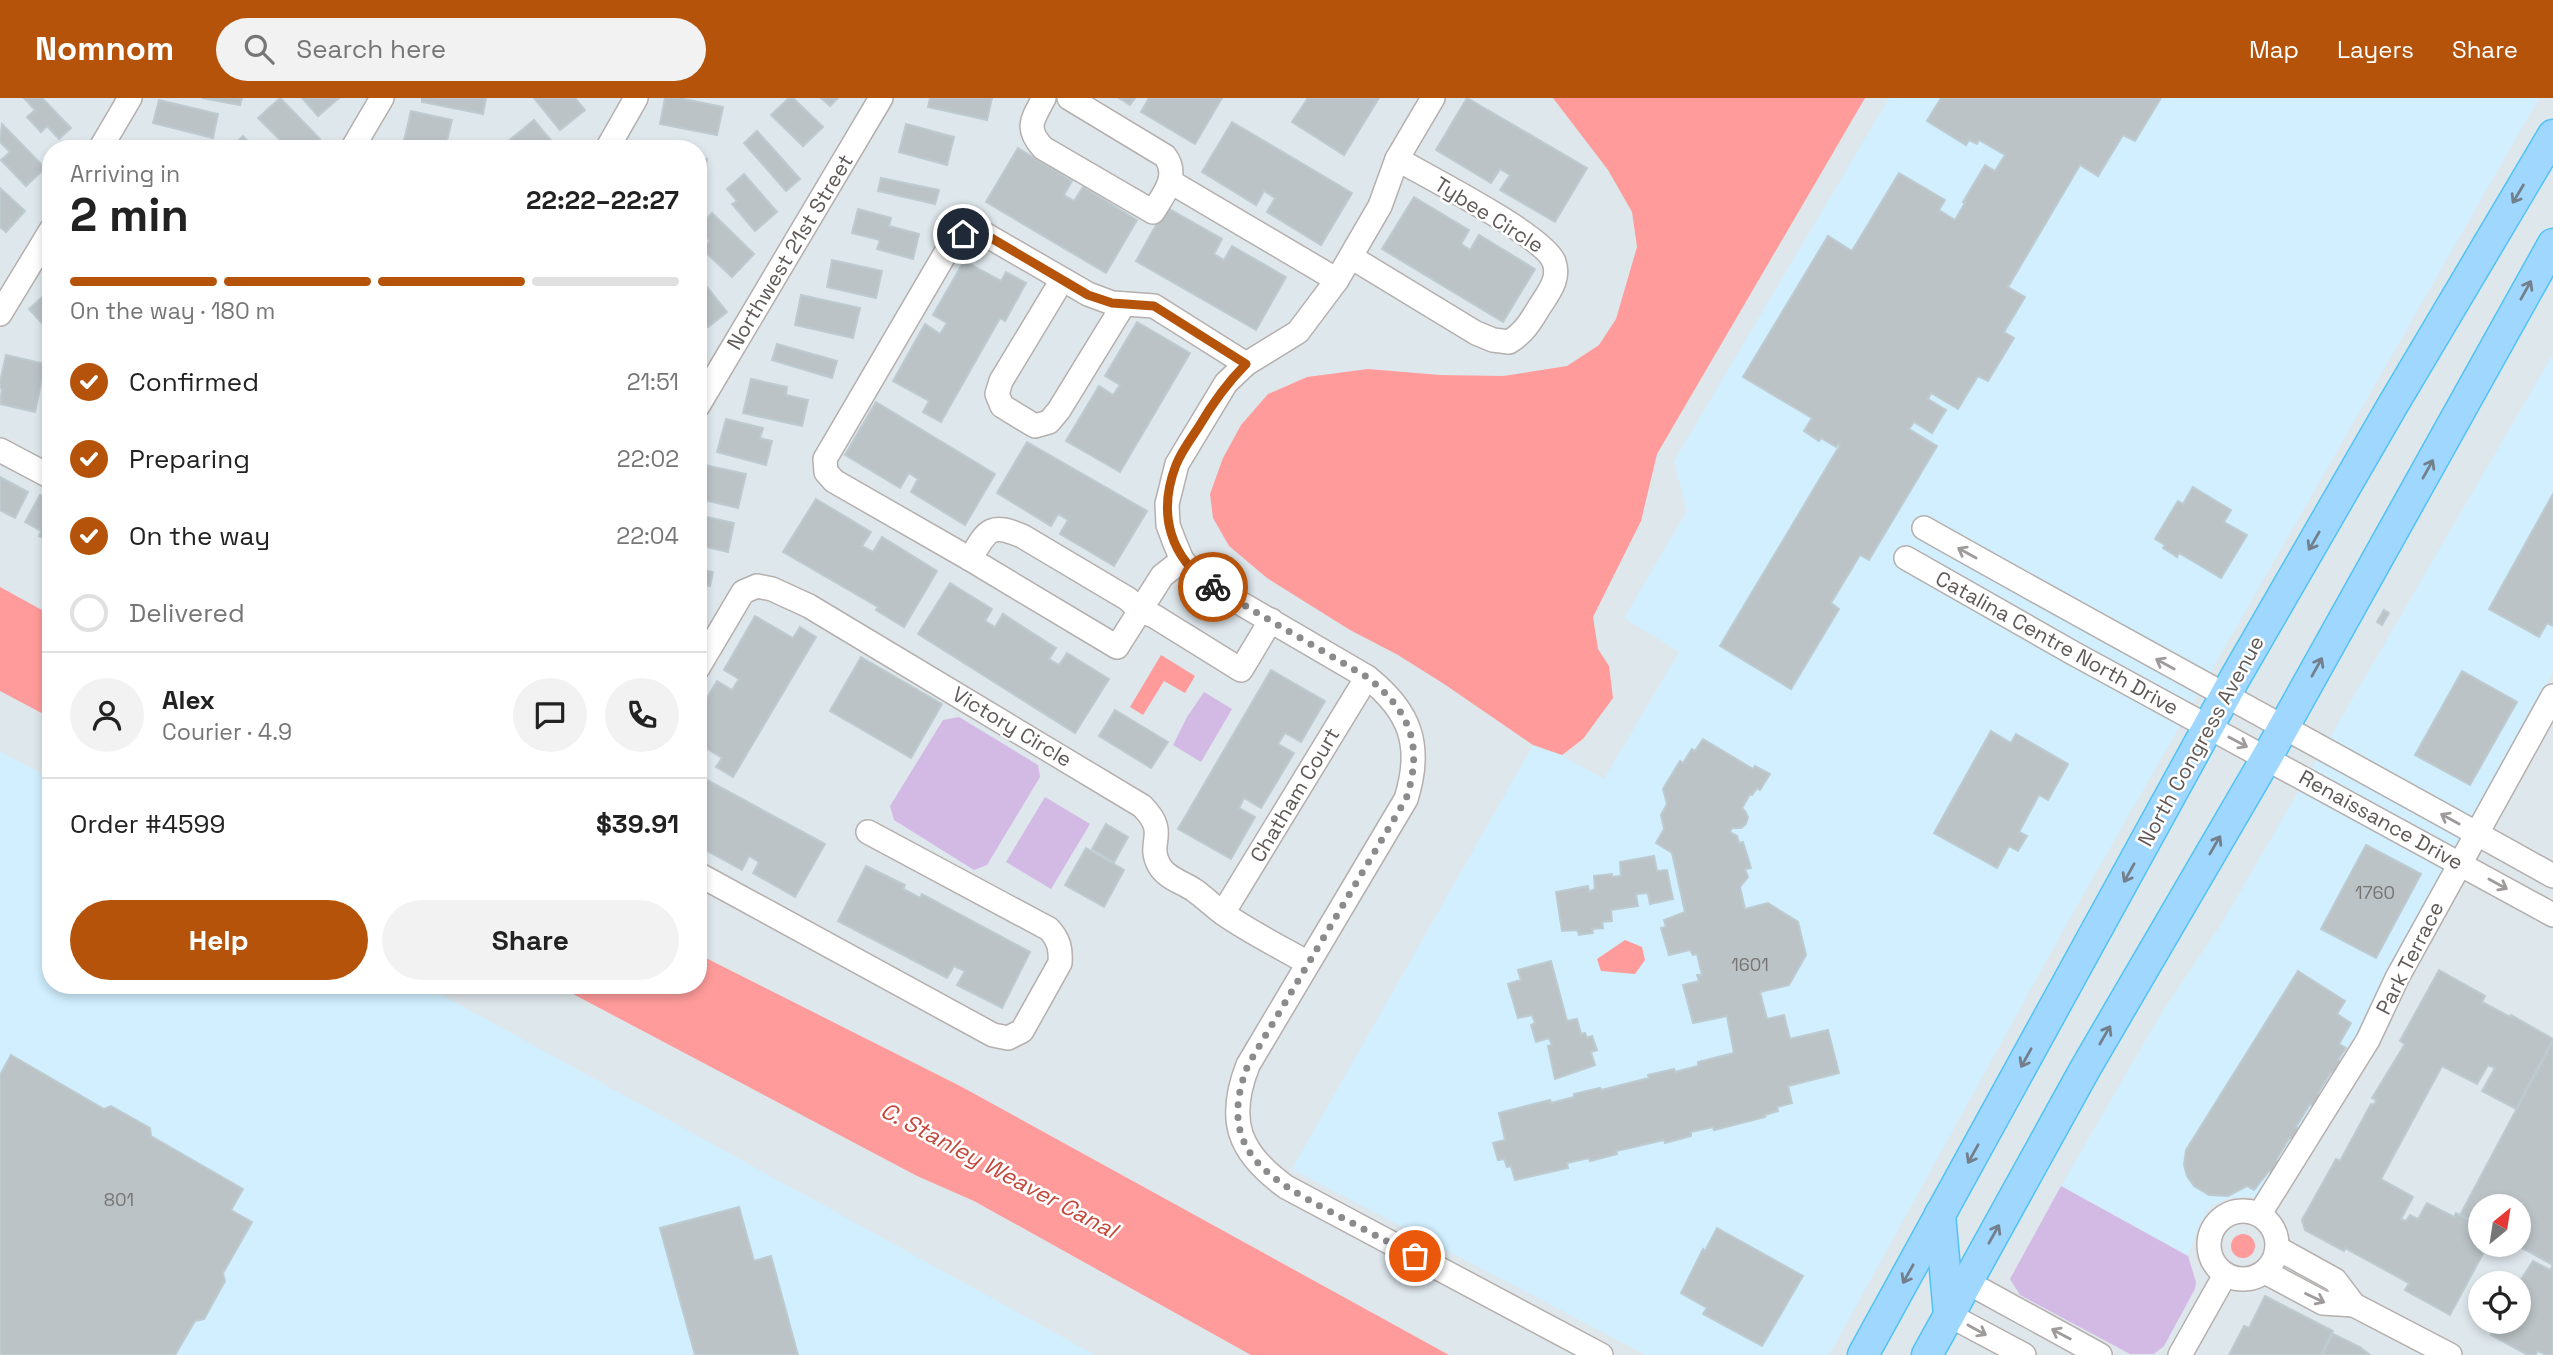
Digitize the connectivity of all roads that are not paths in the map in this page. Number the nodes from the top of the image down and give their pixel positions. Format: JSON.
{"nodes":[{"id":1,"x":130,"y":98,"type":"edge"},
{"id":2,"x":383,"y":98,"type":"edge"},
{"id":3,"x":636,"y":98,"type":"edge"},
{"id":4,"x":881,"y":98,"type":"edge"},
{"id":5,"x":1044,"y":98,"type":"edge"},
{"id":6,"x":1069,"y":98,"type":"edge"},
{"id":7,"x":1433,"y":98,"type":"edge"},
{"id":8,"x":2553,"y":135,"type":"edge"},
{"id":9,"x":105,"y":140,"type":"edge"},
{"id":10,"x":357,"y":140,"type":"edge"},
{"id":11,"x":612,"y":140,"type":"edge"},
{"id":12,"x":1397,"y":159,"type":"junction"},
{"id":13,"x":1171,"y":182,"type":"junction"},
{"id":14,"x":2553,"y":244,"type":"edge"},
{"id":15,"x":42,"y":245,"type":"edge"},
{"id":16,"x":1351,"y":257,"type":"junction"},
{"id":17,"x":1062,"y":280,"type":"junction"},
{"id":18,"x":1337,"y":280,"type":"junction"},
{"id":19,"x":1124,"y":303,"type":"junction"},
{"id":20,"x":0,"y":314,"type":"edge"},
{"id":21,"x":1246,"y":364,"type":"junction"},
{"id":22,"x":707,"y":391,"type":"edge"},
{"id":23,"x":0,"y":450,"type":"edge"},
{"id":24,"x":42,"y":472,"type":"edge"},
{"id":25,"x":1924,"y":528,"type":"dead end"},
{"id":26,"x":1906,"y":558,"type":"dead end"},
{"id":27,"x":970,"y":559,"type":"junction"},
{"id":28,"x":1182,"y":560,"type":"junction"},
{"id":29,"x":1140,"y":611,"type":"junction"},
{"id":30,"x":1271,"y":620,"type":"junction"},
{"id":31,"x":2091,"y":622,"type":"junction"},
{"id":32,"x":707,"y":653,"type":"edge"},
{"id":33,"x":2073,"y":653,"type":"junction"},
{"id":34,"x":1367,"y":677,"type":"junction"},
{"id":35,"x":2553,"y":696,"type":"edge"},
{"id":36,"x":2225,"y":697,"type":"junction"},
{"id":37,"x":2209,"y":727,"type":"junction"},
{"id":38,"x":2284,"y":727,"type":"junction"},
{"id":39,"x":2266,"y":757,"type":"junction"},
{"id":40,"x":868,"y":832,"type":"dead end"},
{"id":41,"x":2477,"y":834,"type":"junction"},
{"id":42,"x":2460,"y":863,"type":"junction"},
{"id":43,"x":2553,"y":876,"type":"edge"},
{"id":44,"x":707,"y":879,"type":"edge"},
{"id":45,"x":1223,"y":913,"type":"junction"},
{"id":46,"x":2553,"y":915,"type":"edge"},
{"id":47,"x":1308,"y":963,"type":"junction"},
{"id":48,"x":1940,"y":1214,"type":"junction"},
{"id":49,"x":2259,"y":1215,"type":"junction"},
{"id":50,"x":2277,"y":1248,"type":"junction"},
{"id":51,"x":2265,"y":1272,"type":"junction"},
{"id":52,"x":2224,"y":1275,"type":"junction"},
{"id":53,"x":1967,"y":1282,"type":"junction"},
{"id":54,"x":2354,"y":1305,"type":"junction"},
{"id":55,"x":1949,"y":1315,"type":"junction"},
{"id":56,"x":1601,"y":1355,"type":"edge"},
{"id":57,"x":1863,"y":1355,"type":"edge"},
{"id":58,"x":1927,"y":1355,"type":"edge"},
{"id":59,"x":2024,"y":1355,"type":"edge"},
{"id":60,"x":2100,"y":1355,"type":"edge"},
{"id":61,"x":2180,"y":1355,"type":"edge"},
{"id":62,"x":2450,"y":1355,"type":"edge"}],
"edges":[{"from":1,"to":9,"type":"street"},
{"from":2,"to":10,"type":"street"},
{"from":3,"to":11,"type":"street"},
{"from":4,"to":22,"type":"street","name":"Northwest 21st Street"},
{"from":5,"to":13,"type":"street"},
{"from":6,"to":13,"type":"street"},
{"from":7,"to":12,"type":"street"},
{"from":8,"to":36,"type":"main road","name":"North Congress Avenue","one_way":true},
{"from":12,"to":16,"type":"street"},
{"from":12,"to":16,"type":"street","name":"Tybee Circle"},
{"from":13,"to":18,"type":"street"},
{"from":38,"to":14,"type":"main road","one_way":true},
{"from":15,"to":20,"type":"street"},
{"from":16,"to":18,"type":"street"},
{"from":17,"to":19,"type":"street"},
{"from":17,"to":19,"type":"street"},
{"from":17,"to":27,"type":"street"},
{"from":18,"to":21,"type":"street"},
{"from":19,"to":21,"type":"street"},
{"from":21,"to":28,"type":"street"},
{"from":23,"to":24,"type":"street"},
{"from":31,"to":25,"type":"street","name":"Catalina Centre North Drive","one_way":true},
{"from":26,"to":33,"type":"street","name":"Catalina Centre North Drive"},
{"from":27,"to":29,"type":"street"},
{"from":27,"to":29,"type":"street"},
{"from":28,"to":29,"type":"street"},
{"from":28,"to":30,"type":"street"},
{"from":29,"to":30,"type":"street"},
{"from":30,"to":34,"type":"street"},
{"from":31,"to":33,"type":"street"},
{"from":36,"to":31,"type":"street","name":"Catalina Centre North Drive","one_way":true},
{"from":32,"to":45,"type":"street","name":"Victory Circle"},
{"from":33,"to":37,"type":"street","name":"Catalina Centre North Drive"},
{"from":34,"to":45,"type":"street","name":"Chatham Court"},
{"from":34,"to":47,"type":"street"},
{"from":35,"to":41,"type":"street","name":"Park Terrace"},
{"from":36,"to":37,"type":"main road","name":"North Congress Avenue"},
{"from":36,"to":38,"type":"street","name":"Renaissance Drive"},
{"from":37,"to":39,"type":"street","name":"Renaissance Drive","one_way":true},
{"from":37,"to":48,"type":"main road","name":"North Congress Avenue","one_way":true},
{"from":38,"to":39,"type":"main road"},
{"from":41,"to":38,"type":"street","name":"Renaissance Drive","one_way":true},
{"from":39,"to":42,"type":"street","name":"Renaissance Drive"},
{"from":53,"to":39,"type":"main road","one_way":true},
{"from":40,"to":44,"type":"street"},
{"from":41,"to":42,"type":"street","name":"Park Terrace"},
{"from":41,"to":43,"type":"street","name":"Renaissance Drive"},
{"from":42,"to":46,"type":"street","name":"Renaissance Drive","one_way":true},
{"from":42,"to":49,"type":"street","name":"Park Terrace"},
{"from":45,"to":47,"type":"street","name":"Victory Circle"},
{"from":47,"to":56,"type":"street"},
{"from":48,"to":55,"type":"main road"},
{"from":48,"to":57,"type":"main road","name":"North Congress Avenue","one_way":true},
{"from":49,"to":50,"type":"street"},
{"from":49,"to":52,"type":"street"},
{"from":50,"to":51,"type":"street"},
{"from":50,"to":54,"type":"street"},
{"from":51,"to":52,"type":"street"},
{"from":51,"to":54,"type":"street","one_way":true},
{"from":52,"to":61,"type":"street"},
{"from":53,"to":55,"type":"main road"},
{"from":60,"to":53,"type":"street","one_way":true},
{"from":54,"to":62,"type":"street"},
{"from":55,"to":58,"type":"main road"},
{"from":55,"to":59,"type":"street","one_way":true}]}
